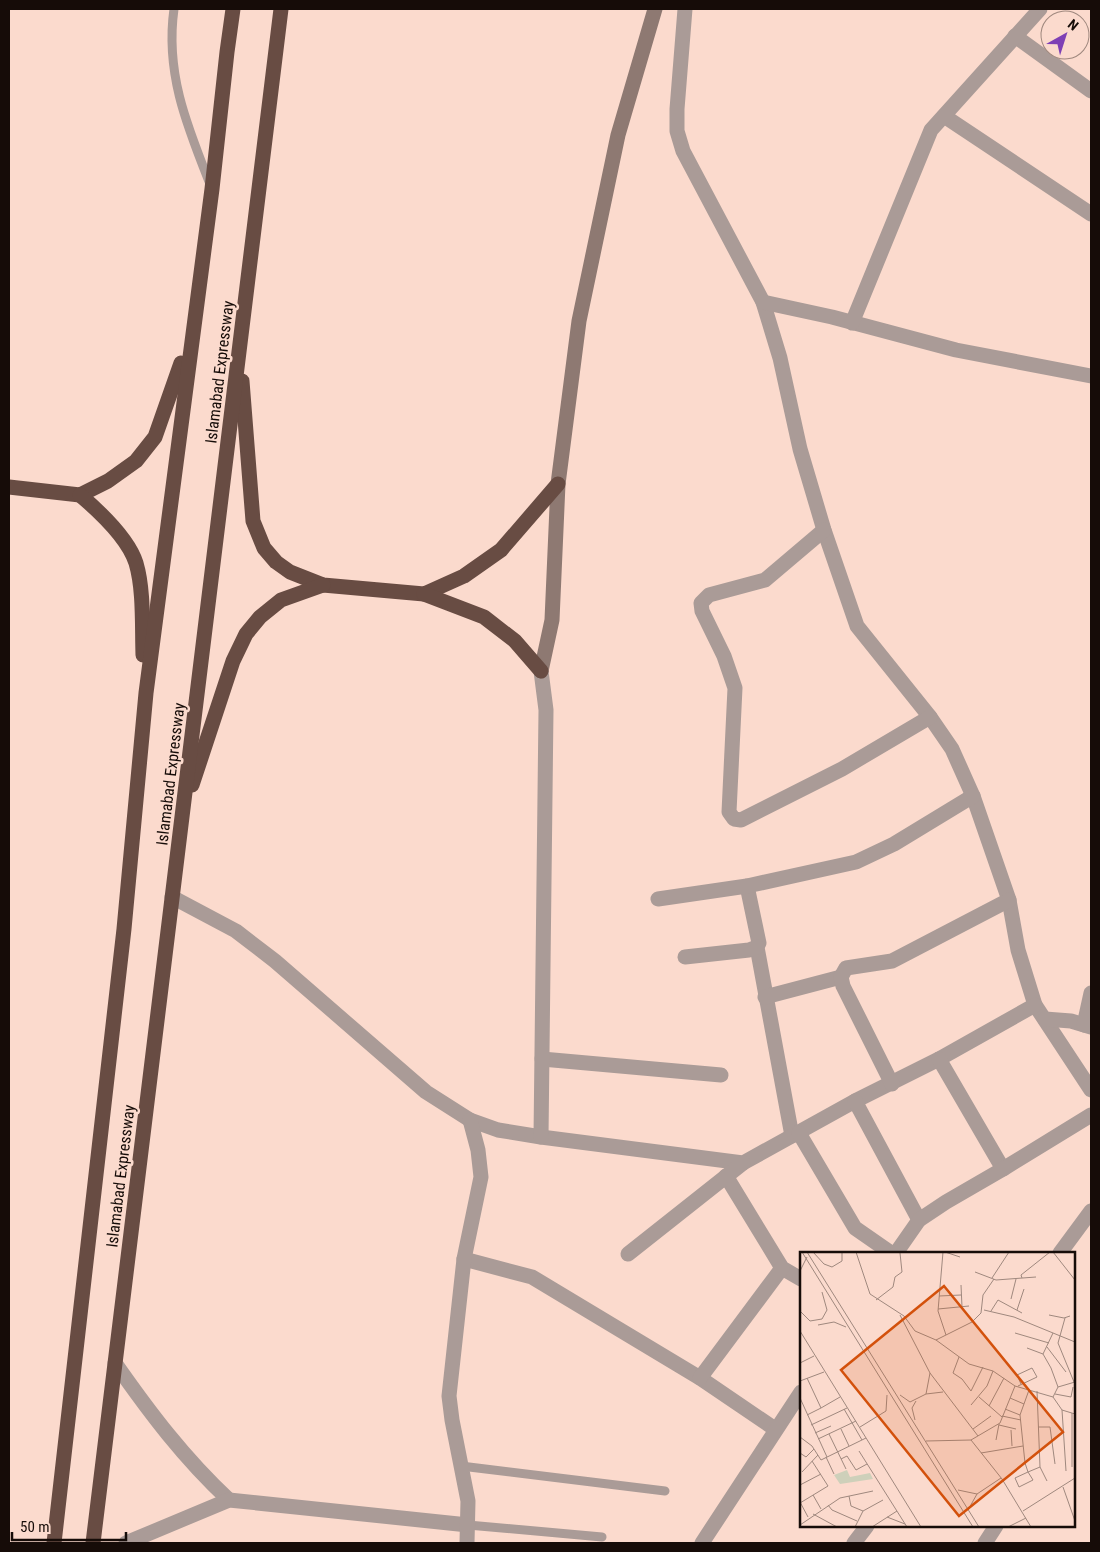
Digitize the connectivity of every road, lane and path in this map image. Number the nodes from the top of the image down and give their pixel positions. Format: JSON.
{"nodes":[{"id":1,"x":174,"y":9,"type":"edge"},
{"id":2,"x":233,"y":9,"type":"edge"},
{"id":3,"x":282,"y":9,"type":"edge"},
{"id":4,"x":655,"y":9,"type":"edge"},
{"id":5,"x":685,"y":9,"type":"edge"},
{"id":6,"x":1040,"y":9,"type":"edge"},
{"id":7,"x":1015,"y":36,"type":"junction"},
{"id":8,"x":1091,"y":91,"type":"edge"},
{"id":9,"x":944,"y":116,"type":"junction"},
{"id":10,"x":212,"y":189,"type":"junction"},
{"id":11,"x":1091,"y":214,"type":"edge"},
{"id":12,"x":763,"y":302,"type":"junction"},
{"id":13,"x":852,"y":322,"type":"junction"},
{"id":14,"x":192,"y":331,"type":"junction"},
{"id":15,"x":239,"y":352,"type":"junction"},
{"id":16,"x":1091,"y":376,"type":"edge"},
{"id":17,"x":558,"y":484,"type":"junction"},
{"id":18,"x":9,"y":487,"type":"edge"},
{"id":19,"x":80,"y":495,"type":"junction"},
{"id":20,"x":824,"y":530,"type":"junction"},
{"id":21,"x":322,"y":586,"type":"junction"},
{"id":22,"x":424,"y":594,"type":"junction"},
{"id":23,"x":541,"y":671,"type":"junction"},
{"id":24,"x":146,"y":693,"type":"junction"},
{"id":25,"x":930,"y":717,"type":"junction"},
{"id":26,"x":973,"y":796,"type":"junction"},
{"id":27,"x":182,"y":812,"type":"junction"},
{"id":28,"x":747,"y":886,"type":"junction"},
{"id":29,"x":172,"y":897,"type":"junction"},
{"id":30,"x":658,"y":899,"type":"dead end"},
{"id":31,"x":1009,"y":900,"type":"junction"},
{"id":32,"x":757,"y":947,"type":"junction"},
{"id":33,"x":685,"y":957,"type":"dead end"},
{"id":34,"x":842,"y":977,"type":"junction"},
{"id":35,"x":1091,"y":992,"type":"edge"},
{"id":36,"x":765,"y":997,"type":"junction"},
{"id":37,"x":1035,"y":1005,"type":"junction"},
{"id":38,"x":1045,"y":1020,"type":"junction"},
{"id":39,"x":1087,"y":1026,"type":"edge"},
{"id":40,"x":940,"y":1058,"type":"junction"},
{"id":41,"x":542,"y":1059,"type":"junction"},
{"id":42,"x":721,"y":1075,"type":"dead end"},
{"id":43,"x":892,"y":1084,"type":"junction"},
{"id":44,"x":1091,"y":1090,"type":"edge"},
{"id":45,"x":855,"y":1101,"type":"junction"},
{"id":46,"x":1091,"y":1115,"type":"edge"},
{"id":47,"x":470,"y":1120,"type":"junction"},
{"id":48,"x":795,"y":1135,"type":"junction"},
{"id":49,"x":540,"y":1137,"type":"junction"},
{"id":50,"x":744,"y":1164,"type":"junction"},
{"id":51,"x":1003,"y":1170,"type":"junction"},
{"id":52,"x":726,"y":1176,"type":"junction"},
{"id":53,"x":1091,"y":1211,"type":"edge"},
{"id":54,"x":919,"y":1220,"type":"junction"},
{"id":55,"x":890,"y":1252,"type":"edge"},
{"id":56,"x":897,"y":1252,"type":"edge"},
{"id":57,"x":1061,"y":1252,"type":"edge"},
{"id":58,"x":628,"y":1254,"type":"dead end"},
{"id":59,"x":464,"y":1259,"type":"junction"},
{"id":60,"x":782,"y":1268,"type":"junction"},
{"id":61,"x":800,"y":1278,"type":"edge"},
{"id":62,"x":115,"y":1363,"type":"junction"},
{"id":63,"x":700,"y":1378,"type":"junction"},
{"id":64,"x":800,"y":1393,"type":"edge"},
{"id":65,"x":775,"y":1429,"type":"junction"},
{"id":66,"x":461,"y":1466,"type":"junction"},
{"id":67,"x":665,"y":1491,"type":"dead end"},
{"id":68,"x":230,"y":1500,"type":"junction"},
{"id":69,"x":468,"y":1525,"type":"junction"},
{"id":70,"x":866,"y":1527,"type":"edge"},
{"id":71,"x":995,"y":1527,"type":"edge"},
{"id":72,"x":602,"y":1537,"type":"dead end"},
{"id":73,"x":54,"y":1543,"type":"edge"},
{"id":74,"x":93,"y":1543,"type":"edge"},
{"id":75,"x":126,"y":1543,"type":"edge"},
{"id":76,"x":467,"y":1543,"type":"edge"},
{"id":77,"x":702,"y":1543,"type":"edge"},
{"id":78,"x":854,"y":1543,"type":"edge"},
{"id":79,"x":985,"y":1543,"type":"edge"}],
"edges":[{"from":1,"to":10,"type":"lane"},
{"from":2,"to":10,"type":"highway","name":"Islamabad Expressway"},
{"from":3,"to":15,"type":"highway","name":"Islamabad Expressway"},
{"from":4,"to":17,"type":"street"},
{"from":5,"to":12,"type":"street"},
{"from":6,"to":7,"type":"street"},
{"from":7,"to":8,"type":"street"},
{"from":7,"to":9,"type":"street"},
{"from":9,"to":11,"type":"street"},
{"from":9,"to":13,"type":"street"},
{"from":10,"to":14,"type":"highway","name":"Islamabad Expressway"},
{"from":12,"to":13,"type":"street"},
{"from":12,"to":20,"type":"street"},
{"from":13,"to":16,"type":"street"},
{"from":14,"to":19,"type":"highway"},
{"from":14,"to":24,"type":"highway","name":"Islamabad Expressway"},
{"from":15,"to":21,"type":"highway"},
{"from":15,"to":27,"type":"highway","name":"Islamabad Expressway"},
{"from":17,"to":22,"type":"highway"},
{"from":17,"to":23,"type":"street"},
{"from":18,"to":19,"type":"highway"},
{"from":19,"to":24,"type":"highway"},
{"from":20,"to":25,"type":"street"},
{"from":20,"to":25,"type":"street"},
{"from":21,"to":22,"type":"highway"},
{"from":21,"to":27,"type":"highway"},
{"from":22,"to":23,"type":"highway"},
{"from":23,"to":41,"type":"street"},
{"from":24,"to":73,"type":"highway","name":"Islamabad Expressway"},
{"from":25,"to":26,"type":"street"},
{"from":26,"to":28,"type":"street"},
{"from":26,"to":31,"type":"street"},
{"from":27,"to":29,"type":"highway","name":"Islamabad Expressway"},
{"from":28,"to":30,"type":"street"},
{"from":28,"to":32,"type":"street"},
{"from":29,"to":47,"type":"street"},
{"from":29,"to":62,"type":"highway","name":"Islamabad Expressway"},
{"from":31,"to":34,"type":"street"},
{"from":31,"to":37,"type":"street"},
{"from":32,"to":33,"type":"street"},
{"from":32,"to":36,"type":"street"},
{"from":34,"to":36,"type":"street"},
{"from":34,"to":43,"type":"street"},
{"from":35,"to":39,"type":"street"},
{"from":36,"to":48,"type":"street"},
{"from":37,"to":38,"type":"street"},
{"from":37,"to":40,"type":"street"},
{"from":38,"to":39,"type":"street"},
{"from":38,"to":44,"type":"street"},
{"from":40,"to":43,"type":"street"},
{"from":40,"to":51,"type":"street"},
{"from":41,"to":42,"type":"street"},
{"from":41,"to":49,"type":"street"},
{"from":43,"to":45,"type":"street"},
{"from":45,"to":48,"type":"street"},
{"from":45,"to":54,"type":"street"},
{"from":46,"to":51,"type":"street"},
{"from":47,"to":49,"type":"street"},
{"from":47,"to":59,"type":"street"},
{"from":48,"to":50,"type":"street"},
{"from":48,"to":55,"type":"street"},
{"from":49,"to":50,"type":"street"},
{"from":50,"to":52,"type":"street"},
{"from":51,"to":54,"type":"street"},
{"from":52,"to":58,"type":"street"},
{"from":52,"to":60,"type":"street"},
{"from":53,"to":57,"type":"street"},
{"from":54,"to":56,"type":"street"},
{"from":59,"to":63,"type":"street"},
{"from":59,"to":66,"type":"street"},
{"from":60,"to":61,"type":"street"},
{"from":60,"to":63,"type":"street"},
{"from":62,"to":68,"type":"street"},
{"from":62,"to":74,"type":"highway","name":"Islamabad Expressway"},
{"from":63,"to":65,"type":"street"},
{"from":64,"to":65,"type":"street"},
{"from":65,"to":77,"type":"street"},
{"from":66,"to":67,"type":"lane"},
{"from":66,"to":69,"type":"street"},
{"from":68,"to":69,"type":"street"},
{"from":68,"to":75,"type":"street"},
{"from":69,"to":72,"type":"lane"},
{"from":69,"to":76,"type":"street"},
{"from":70,"to":78,"type":"street"},
{"from":71,"to":79,"type":"street"}]}
